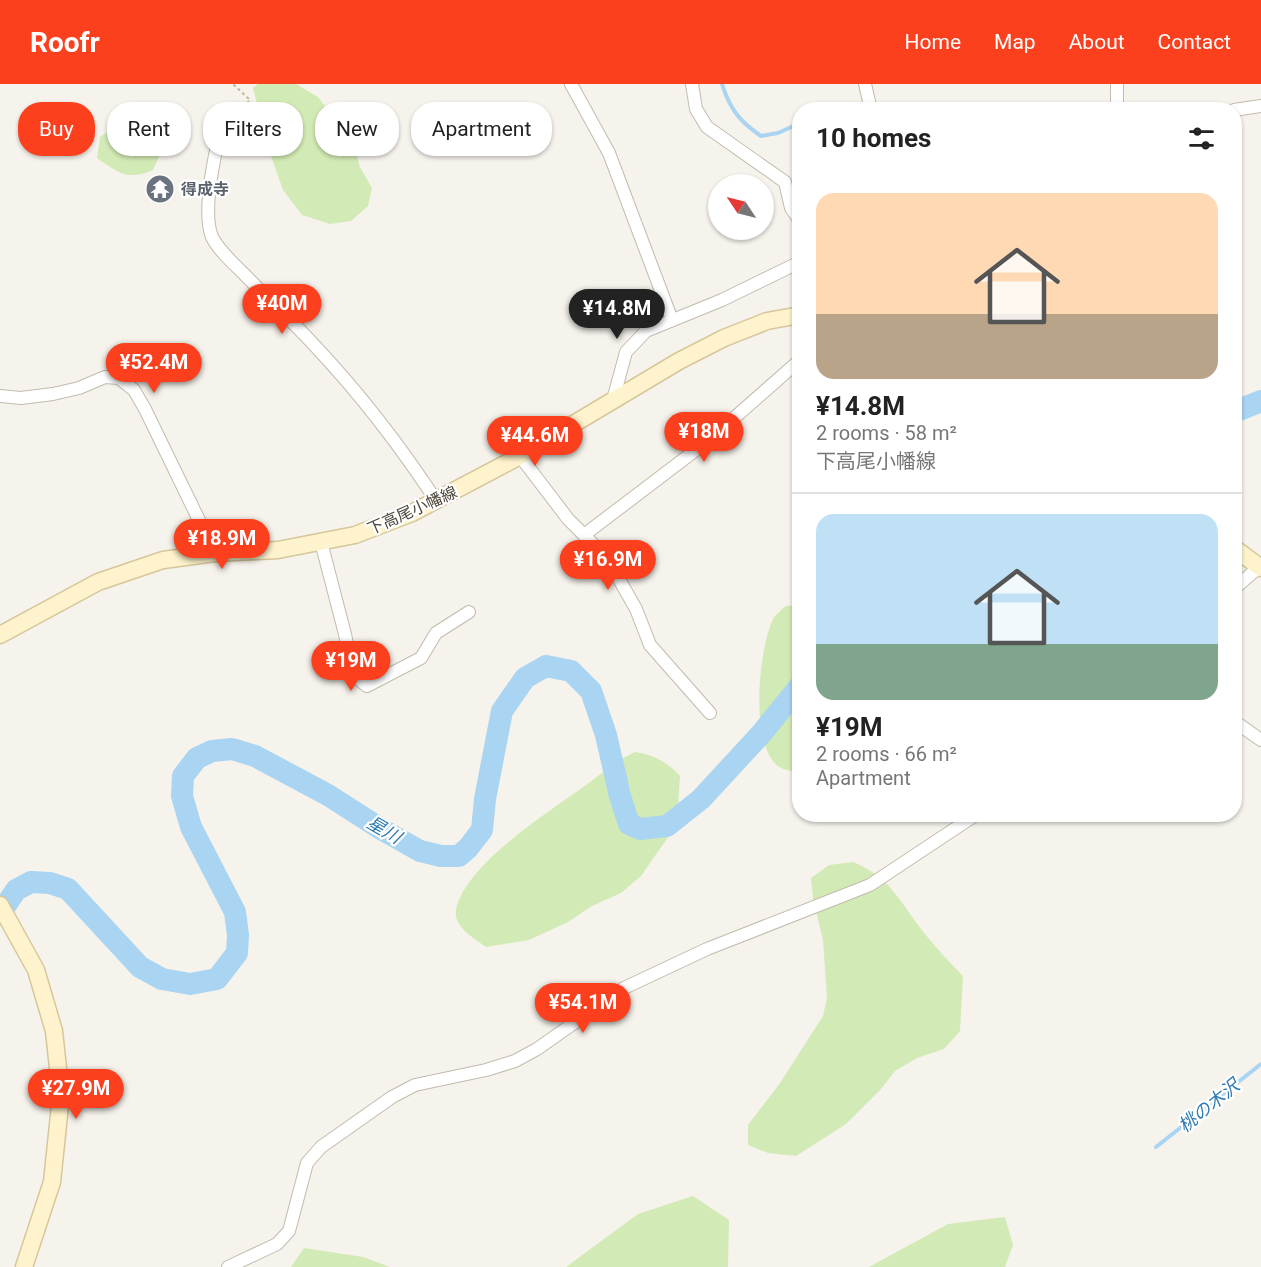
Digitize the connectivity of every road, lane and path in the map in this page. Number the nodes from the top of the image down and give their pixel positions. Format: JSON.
{"nodes":[{"id":1,"x":233,"y":84,"type":"edge"},
{"id":2,"x":571,"y":84,"type":"edge"},
{"id":3,"x":692,"y":84,"type":"edge"},
{"id":4,"x":866,"y":84,"type":"edge"},
{"id":5,"x":1117,"y":84,"type":"edge"},
{"id":6,"x":248,"y":102,"type":"edge"},
{"id":7,"x":869,"y":102,"type":"edge"},
{"id":8,"x":1117,"y":102,"type":"edge"},
{"id":9,"x":215,"y":156,"type":"edge"},
{"id":10,"x":792,"y":209,"type":"edge"},
{"id":11,"x":792,"y":266,"type":"edge"},
{"id":12,"x":792,"y":316,"type":"edge"},
{"id":13,"x":672,"y":321,"type":"junction"},
{"id":14,"x":792,"y":367,"type":"edge"},
{"id":15,"x":0,"y":396,"type":"edge"},
{"id":16,"x":613,"y":400,"type":"junction"},
{"id":17,"x":520,"y":456,"type":"junction"},
{"id":18,"x":437,"y":502,"type":"junction"},
{"id":19,"x":584,"y":535,"type":"junction"},
{"id":20,"x":321,"y":542,"type":"junction"},
{"id":21,"x":215,"y":553,"type":"junction"},
{"id":22,"x":1242,"y":554,"type":"edge"},
{"id":23,"x":1260,"y":567,"type":"edge"},
{"id":24,"x":1242,"y":582,"type":"edge"},
{"id":25,"x":469,"y":612,"type":"dead end"},
{"id":26,"x":0,"y":635,"type":"edge"},
{"id":27,"x":710,"y":713,"type":"dead end"},
{"id":28,"x":1242,"y":727,"type":"edge"},
{"id":29,"x":1261,"y":740,"type":"edge"},
{"id":30,"x":965,"y":822,"type":"edge"},
{"id":31,"x":0,"y":905,"type":"edge"},
{"id":32,"x":24,"y":1267,"type":"edge"},
{"id":33,"x":228,"y":1267,"type":"edge"}],
"edges":[{"from":1,"to":6,"type":"path"},
{"from":2,"to":13,"type":"street"},
{"from":3,"to":10,"type":"street"},
{"from":4,"to":7,"type":"street"},
{"from":5,"to":8,"type":"street"},
{"from":9,"to":18,"type":"street"},
{"from":11,"to":13,"type":"street"},
{"from":12,"to":16,"type":"main road","name":"下高尾小幡線"},
{"from":13,"to":16,"type":"street"},
{"from":14,"to":19,"type":"street"},
{"from":15,"to":21,"type":"street"},
{"from":16,"to":17,"type":"main road","name":"下高尾小幡線"},
{"from":17,"to":18,"type":"main road","name":"下高尾小幡線"},
{"from":17,"to":19,"type":"street"},
{"from":18,"to":20,"type":"main road","name":"下高尾小幡線"},
{"from":19,"to":27,"type":"street"},
{"from":20,"to":21,"type":"main road","name":"下高尾小幡線"},
{"from":20,"to":25,"type":"street"},
{"from":21,"to":26,"type":"main road","name":"下高尾小幡線"},
{"from":22,"to":23,"type":"main road"},
{"from":23,"to":24,"type":"street"},
{"from":28,"to":29,"type":"street"},
{"from":30,"to":33,"type":"street"},
{"from":31,"to":32,"type":"main road"}]}
